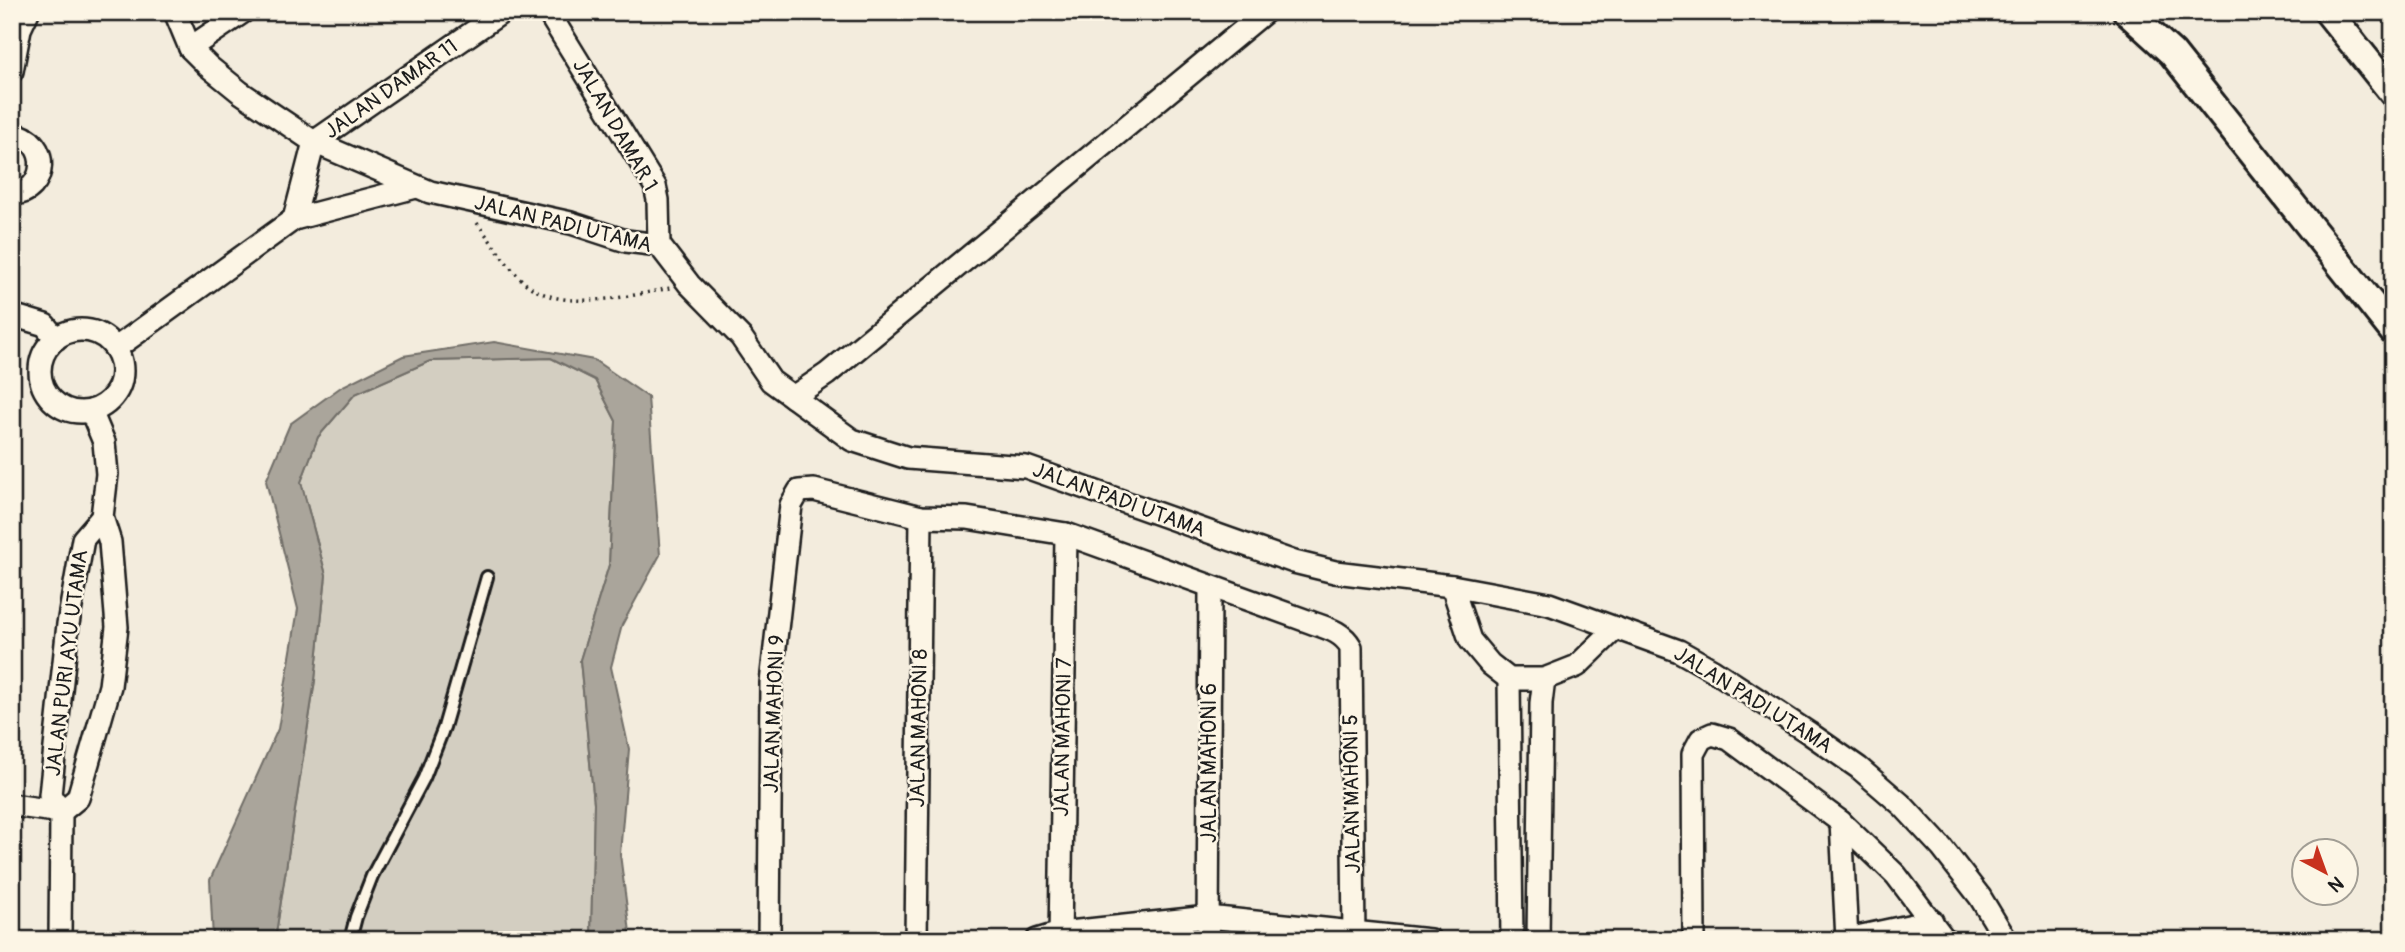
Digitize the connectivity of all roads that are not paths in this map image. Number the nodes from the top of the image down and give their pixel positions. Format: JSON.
{"nodes":[{"id":1,"x":28,"y":12,"type":"edge"},
{"id":2,"x":175,"y":12,"type":"edge"},
{"id":3,"x":243,"y":12,"type":"edge"},
{"id":4,"x":502,"y":12,"type":"edge"},
{"id":5,"x":548,"y":12,"type":"edge"},
{"id":6,"x":1265,"y":12,"type":"edge"},
{"id":7,"x":2127,"y":12,"type":"edge"},
{"id":8,"x":2328,"y":12,"type":"edge"},
{"id":9,"x":190,"y":48,"type":"junction"},
{"id":10,"x":12,"y":71,"type":"edge"},
{"id":11,"x":2393,"y":93,"type":"edge"},
{"id":12,"x":12,"y":134,"type":"edge"},
{"id":13,"x":314,"y":142,"type":"junction"},
{"id":14,"x":416,"y":187,"type":"junction"},
{"id":15,"x":12,"y":194,"type":"edge"},
{"id":16,"x":293,"y":219,"type":"junction"},
{"id":17,"x":659,"y":245,"type":"junction"},
{"id":18,"x":12,"y":315,"type":"edge"},
{"id":19,"x":2393,"y":331,"type":"edge"},
{"id":20,"x":56,"y":339,"type":"junction"},
{"id":21,"x":116,"y":348,"type":"junction"},
{"id":22,"x":793,"y":397,"type":"junction"},
{"id":23,"x":91,"y":411,"type":"junction"},
{"id":24,"x":102,"y":517,"type":"junction"},
{"id":25,"x":921,"y":517,"type":"junction"},
{"id":26,"x":1066,"y":534,"type":"junction"},
{"id":27,"x":487,"y":577,"type":"dead end"},
{"id":28,"x":1452,"y":586,"type":"junction"},
{"id":29,"x":1210,"y":587,"type":"junction"},
{"id":30,"x":1616,"y":628,"type":"junction"},
{"id":31,"x":1509,"y":679,"type":"junction"},
{"id":32,"x":1544,"y":679,"type":"junction"},
{"id":33,"x":12,"y":805,"type":"edge"},
{"id":34,"x":61,"y":812,"type":"junction"},
{"id":35,"x":1842,"y":822,"type":"junction"},
{"id":36,"x":1208,"y":918,"type":"junction"},
{"id":37,"x":1932,"y":921,"type":"junction"},
{"id":38,"x":1354,"y":935,"type":"edge"},
{"id":39,"x":1060,"y":936,"type":"edge"},
{"id":40,"x":1845,"y":939,"type":"edge"},
{"id":41,"x":60,"y":940,"type":"edge"},
{"id":42,"x":350,"y":940,"type":"edge"},
{"id":43,"x":769,"y":940,"type":"edge"},
{"id":44,"x":916,"y":940,"type":"edge"},
{"id":45,"x":1037,"y":940,"type":"edge"},
{"id":46,"x":1208,"y":940,"type":"edge"},
{"id":47,"x":1430,"y":940,"type":"edge"},
{"id":48,"x":1512,"y":940,"type":"edge"},
{"id":49,"x":1538,"y":940,"type":"edge"},
{"id":50,"x":1694,"y":940,"type":"edge"},
{"id":51,"x":1945,"y":940,"type":"edge"},
{"id":52,"x":2006,"y":940,"type":"edge"}],
"edges":[{"from":1,"to":10,"type":"street"},
{"from":2,"to":9,"type":"street","name":"JALAN PADI UTAMA"},
{"from":3,"to":9,"type":"street"},
{"from":4,"to":13,"type":"street","name":"JALAN DAMAR 11"},
{"from":5,"to":17,"type":"street","name":"JALAN DAMAR 1"},
{"from":6,"to":22,"type":"street"},
{"from":7,"to":19,"type":"street"},
{"from":8,"to":11,"type":"street"},
{"from":9,"to":13,"type":"street","name":"JALAN PADI UTAMA"},
{"from":12,"to":15,"type":"street"},
{"from":13,"to":14,"type":"street","name":"JALAN PADI UTAMA"},
{"from":13,"to":16,"type":"street"},
{"from":14,"to":16,"type":"street"},
{"from":14,"to":17,"type":"street","name":"JALAN PADI UTAMA"},
{"from":16,"to":21,"type":"street"},
{"from":17,"to":22,"type":"street","name":"JALAN PADI UTAMA"},
{"from":18,"to":20,"type":"street"},
{"from":20,"to":21,"type":"street"},
{"from":20,"to":23,"type":"street"},
{"from":21,"to":23,"type":"street"},
{"from":22,"to":28,"type":"street","name":"JALAN PADI UTAMA"},
{"from":23,"to":24,"type":"street","name":"JALAN PURI AYU UTAMA"},
{"from":24,"to":34,"type":"street","name":"JALAN PURI AYU UTAMA"},
{"from":24,"to":34,"type":"street","name":"JALAN PURI AYU UTAMA"},
{"from":25,"to":26,"type":"street"},
{"from":25,"to":43,"type":"street","name":"JALAN MAHONI 9"},
{"from":25,"to":44,"type":"street","name":"JALAN MAHONI 8"},
{"from":26,"to":29,"type":"street"},
{"from":26,"to":39,"type":"street","name":"JALAN MAHONI 7"},
{"from":27,"to":42,"type":"lane"},
{"from":28,"to":30,"type":"street","name":"JALAN PADI UTAMA"},
{"from":28,"to":31,"type":"street"},
{"from":29,"to":36,"type":"street","name":"JALAN MAHONI 6"},
{"from":29,"to":38,"type":"street","name":"JALAN MAHONI 5"},
{"from":30,"to":32,"type":"street"},
{"from":30,"to":52,"type":"street","name":"JALAN PADI UTAMA"},
{"from":31,"to":32,"type":"street"},
{"from":31,"to":48,"type":"street"},
{"from":32,"to":49,"type":"street"},
{"from":33,"to":34,"type":"street"},
{"from":34,"to":41,"type":"street","name":"JALAN PURI AYU UTAMA"},
{"from":35,"to":37,"type":"street"},
{"from":35,"to":40,"type":"street"},
{"from":35,"to":50,"type":"street"},
{"from":36,"to":38,"type":"street"},
{"from":36,"to":39,"type":"street"},
{"from":36,"to":46,"type":"street","name":"JALAN MAHONI 6"},
{"from":37,"to":40,"type":"street"},
{"from":37,"to":51,"type":"street"},
{"from":38,"to":47,"type":"street"},
{"from":39,"to":45,"type":"street"}]}
